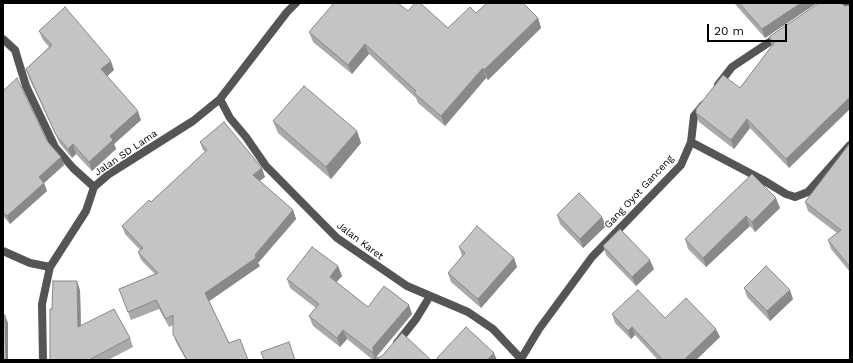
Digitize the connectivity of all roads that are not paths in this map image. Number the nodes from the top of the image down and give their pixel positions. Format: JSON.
{"nodes":[{"id":1,"x":296,"y":3,"type":"edge"},
{"id":2,"x":843,"y":3,"type":"edge"},
{"id":3,"x":850,"y":10,"type":"edge"},
{"id":4,"x":789,"y":29,"type":"edge"},
{"id":5,"x":3,"y":39,"type":"edge"},
{"id":6,"x":220,"y":99,"type":"junction"},
{"id":7,"x":691,"y":142,"type":"junction"},
{"id":8,"x":850,"y":145,"type":"edge"},
{"id":9,"x":94,"y":187,"type":"junction"},
{"id":10,"x":3,"y":251,"type":"edge"},
{"id":11,"x":50,"y":267,"type":"junction"},
{"id":12,"x":430,"y":296,"type":"junction"},
{"id":13,"x":389,"y":352,"type":"edge"},
{"id":14,"x":522,"y":359,"type":"edge"},
{"id":15,"x":43,"y":360,"type":"edge"}],
"edges":[{"from":1,"to":6,"type":"street","name":"Jalan SD Lama"},
{"from":2,"to":3,"type":"street"},
{"from":4,"to":7,"type":"street","name":"Gang Oyot Ganceng"},
{"from":5,"to":9,"type":"street"},
{"from":6,"to":9,"type":"street","name":"Jalan SD Lama"},
{"from":6,"to":12,"type":"street","name":"Jalan Karet"},
{"from":7,"to":8,"type":"street"},
{"from":7,"to":14,"type":"street","name":"Gang Oyot Ganceng"},
{"from":9,"to":11,"type":"street","name":"Jalan SD Lama"},
{"from":10,"to":11,"type":"street"},
{"from":11,"to":15,"type":"street","name":"Jalan SD Lama"},
{"from":12,"to":13,"type":"street"},
{"from":12,"to":14,"type":"street","name":"Jalan Karet"}]}
